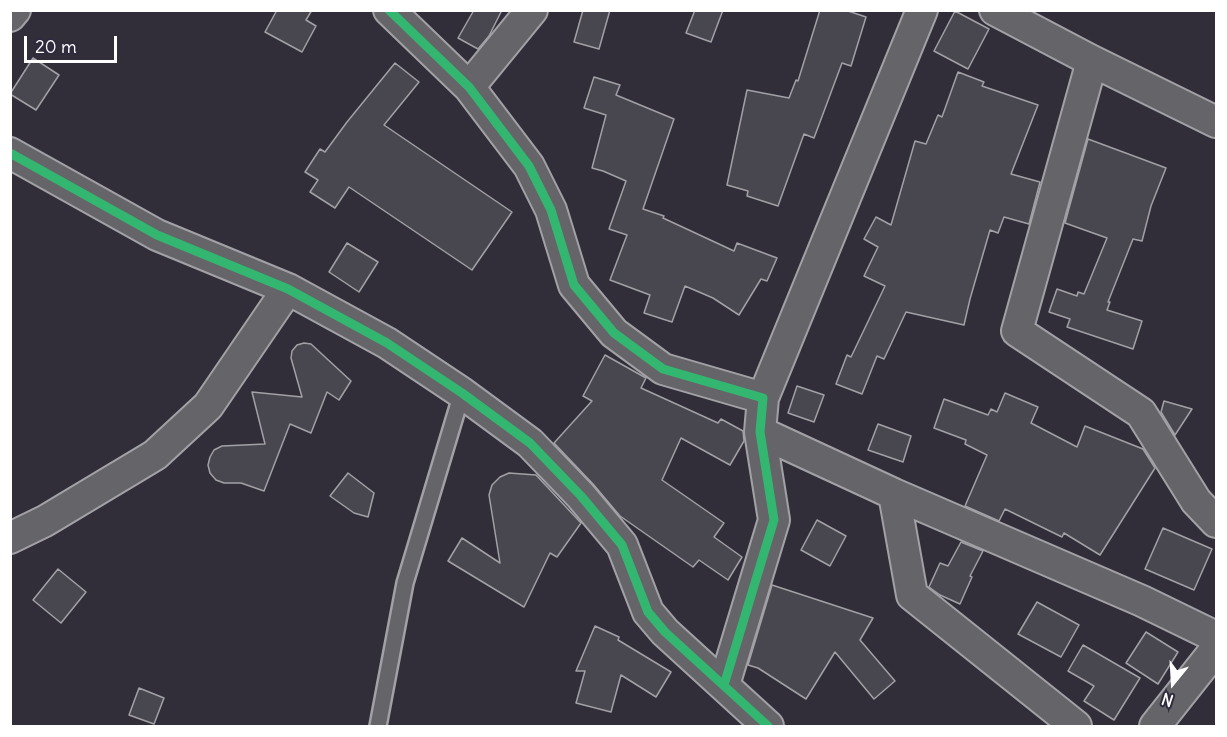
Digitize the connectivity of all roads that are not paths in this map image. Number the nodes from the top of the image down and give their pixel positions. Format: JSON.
{"nodes":[{"id":1,"x":15,"y":10,"type":"edge"},
{"id":2,"x":390,"y":10,"type":"edge"},
{"id":3,"x":532,"y":10,"type":"edge"},
{"id":4,"x":922,"y":10,"type":"edge"},
{"id":5,"x":995,"y":10,"type":"edge"},
{"id":6,"x":10,"y":15,"type":"edge"},
{"id":7,"x":1092,"y":61,"type":"junction"},
{"id":8,"x":469,"y":87,"type":"junction"},
{"id":9,"x":1216,"y":122,"type":"edge"},
{"id":10,"x":10,"y":153,"type":"edge"},
{"id":11,"x":288,"y":289,"type":"junction"},
{"id":12,"x":462,"y":393,"type":"junction"},
{"id":13,"x":763,"y":398,"type":"junction"},
{"id":14,"x":760,"y":432,"type":"junction"},
{"id":15,"x":894,"y":494,"type":"junction"},
{"id":16,"x":1216,"y":522,"type":"edge"},
{"id":17,"x":10,"y":538,"type":"edge"},
{"id":18,"x":1216,"y":637,"type":"edge"},
{"id":19,"x":1216,"y":649,"type":"edge"},
{"id":20,"x":724,"y":685,"type":"junction"},
{"id":21,"x":760,"y":724,"type":"edge"},
{"id":22,"x":378,"y":726,"type":"edge"},
{"id":23,"x":1076,"y":726,"type":"edge"},
{"id":24,"x":1155,"y":726,"type":"edge"}],
"edges":[{"from":1,"to":6,"type":"street"},
{"from":2,"to":8,"type":"street"},
{"from":3,"to":8,"type":"street"},
{"from":4,"to":13,"type":"street"},
{"from":5,"to":7,"type":"street"},
{"from":7,"to":9,"type":"street"},
{"from":7,"to":16,"type":"street"},
{"from":8,"to":13,"type":"street"},
{"from":10,"to":11,"type":"street"},
{"from":11,"to":12,"type":"street"},
{"from":11,"to":17,"type":"street"},
{"from":12,"to":20,"type":"street"},
{"from":12,"to":22,"type":"lane"},
{"from":13,"to":14,"type":"street"},
{"from":14,"to":15,"type":"street"},
{"from":14,"to":20,"type":"street"},
{"from":15,"to":18,"type":"street"},
{"from":15,"to":23,"type":"street"},
{"from":19,"to":24,"type":"street"},
{"from":20,"to":21,"type":"street"}]}
